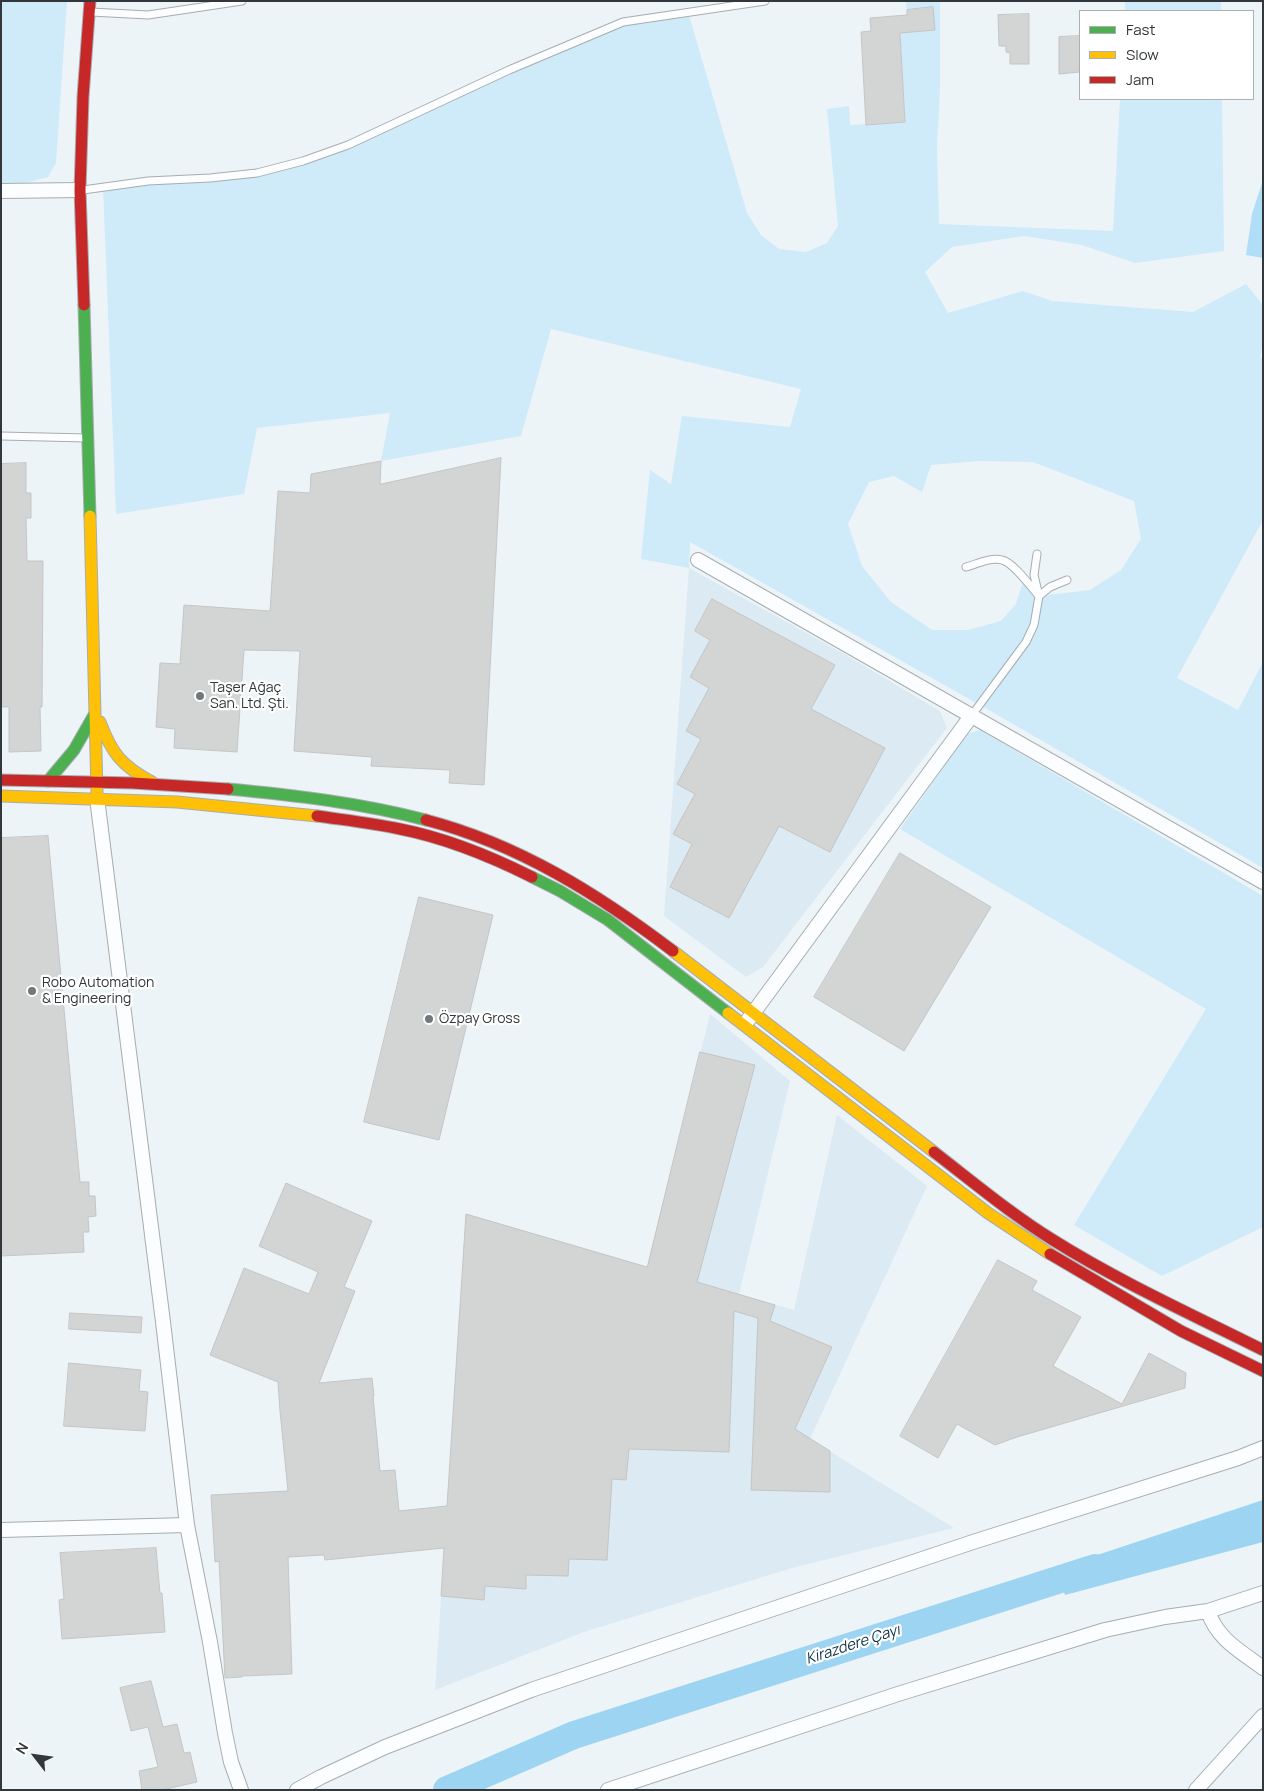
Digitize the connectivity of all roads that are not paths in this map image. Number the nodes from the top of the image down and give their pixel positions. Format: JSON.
{"nodes":[{"id":1,"x":242,"y":1,"type":"edge"},
{"id":2,"x":765,"y":1,"type":"edge"},
{"id":3,"x":89,"y":7,"type":"edge"},
{"id":4,"x":80,"y":190,"type":"junction"},
{"id":5,"x":1,"y":191,"type":"edge"},
{"id":6,"x":1,"y":436,"type":"edge"},
{"id":7,"x":87,"y":438,"type":"junction"},
{"id":8,"x":1038,"y":554,"type":"dead end"},
{"id":9,"x":698,"y":560,"type":"dead end"},
{"id":10,"x":966,"y":567,"type":"dead end"},
{"id":11,"x":1067,"y":580,"type":"dead end"},
{"id":12,"x":1039,"y":596,"type":"junction"},
{"id":13,"x":96,"y":711,"type":"junction"},
{"id":14,"x":972,"y":715,"type":"junction"},
{"id":15,"x":1,"y":780,"type":"edge"},
{"id":16,"x":48,"y":781,"type":"junction"},
{"id":17,"x":97,"y":782,"type":"junction"},
{"id":18,"x":156,"y":785,"type":"junction"},
{"id":19,"x":1,"y":796,"type":"edge"},
{"id":20,"x":96,"y":798,"type":"junction"},
{"id":21,"x":1263,"y":882,"type":"edge"},
{"id":22,"x":753,"y":1013,"type":"junction"},
{"id":23,"x":745,"y":1025,"type":"junction"},
{"id":24,"x":1263,"y":1350,"type":"edge"},
{"id":25,"x":1263,"y":1371,"type":"edge"},
{"id":26,"x":1263,"y":1448,"type":"edge"},
{"id":27,"x":187,"y":1524,"type":"junction"},
{"id":28,"x":1,"y":1530,"type":"edge"},
{"id":29,"x":1263,"y":1593,"type":"edge"},
{"id":30,"x":1208,"y":1612,"type":"junction"},
{"id":31,"x":1263,"y":1668,"type":"edge"},
{"id":32,"x":1263,"y":1716,"type":"edge"},
{"id":33,"x":240,"y":1790,"type":"edge"},
{"id":34,"x":297,"y":1790,"type":"edge"},
{"id":35,"x":608,"y":1790,"type":"edge"},
{"id":36,"x":1196,"y":1790,"type":"edge"}],
"edges":[{"from":1,"to":3,"type":"lane"},
{"from":2,"to":4,"type":"lane"},
{"from":3,"to":4,"type":"main road"},
{"from":4,"to":5,"type":"street"},
{"from":4,"to":7,"type":"main road"},
{"from":6,"to":7,"type":"lane"},
{"from":7,"to":13,"type":"main road"},
{"from":8,"to":12,"type":"lane"},
{"from":9,"to":14,"type":"street"},
{"from":10,"to":12,"type":"lane"},
{"from":11,"to":12,"type":"lane"},
{"from":12,"to":14,"type":"lane"},
{"from":13,"to":16,"type":"main road"},
{"from":13,"to":17,"type":"main road"},
{"from":13,"to":18,"type":"main road"},
{"from":14,"to":21,"type":"street"},
{"from":14,"to":22,"type":"street"},
{"from":15,"to":16,"type":"main road"},
{"from":16,"to":17,"type":"main road"},
{"from":17,"to":18,"type":"main road"},
{"from":17,"to":20,"type":"main road"},
{"from":18,"to":22,"type":"main road"},
{"from":19,"to":20,"type":"main road"},
{"from":20,"to":23,"type":"main road"},
{"from":20,"to":27,"type":"street"},
{"from":22,"to":23,"type":"street"},
{"from":22,"to":24,"type":"main road"},
{"from":23,"to":25,"type":"main road"},
{"from":26,"to":34,"type":"street"},
{"from":27,"to":28,"type":"street"},
{"from":27,"to":33,"type":"street"},
{"from":29,"to":30,"type":"street"},
{"from":30,"to":31,"type":"street"},
{"from":30,"to":35,"type":"street"},
{"from":32,"to":36,"type":"street"}]}
